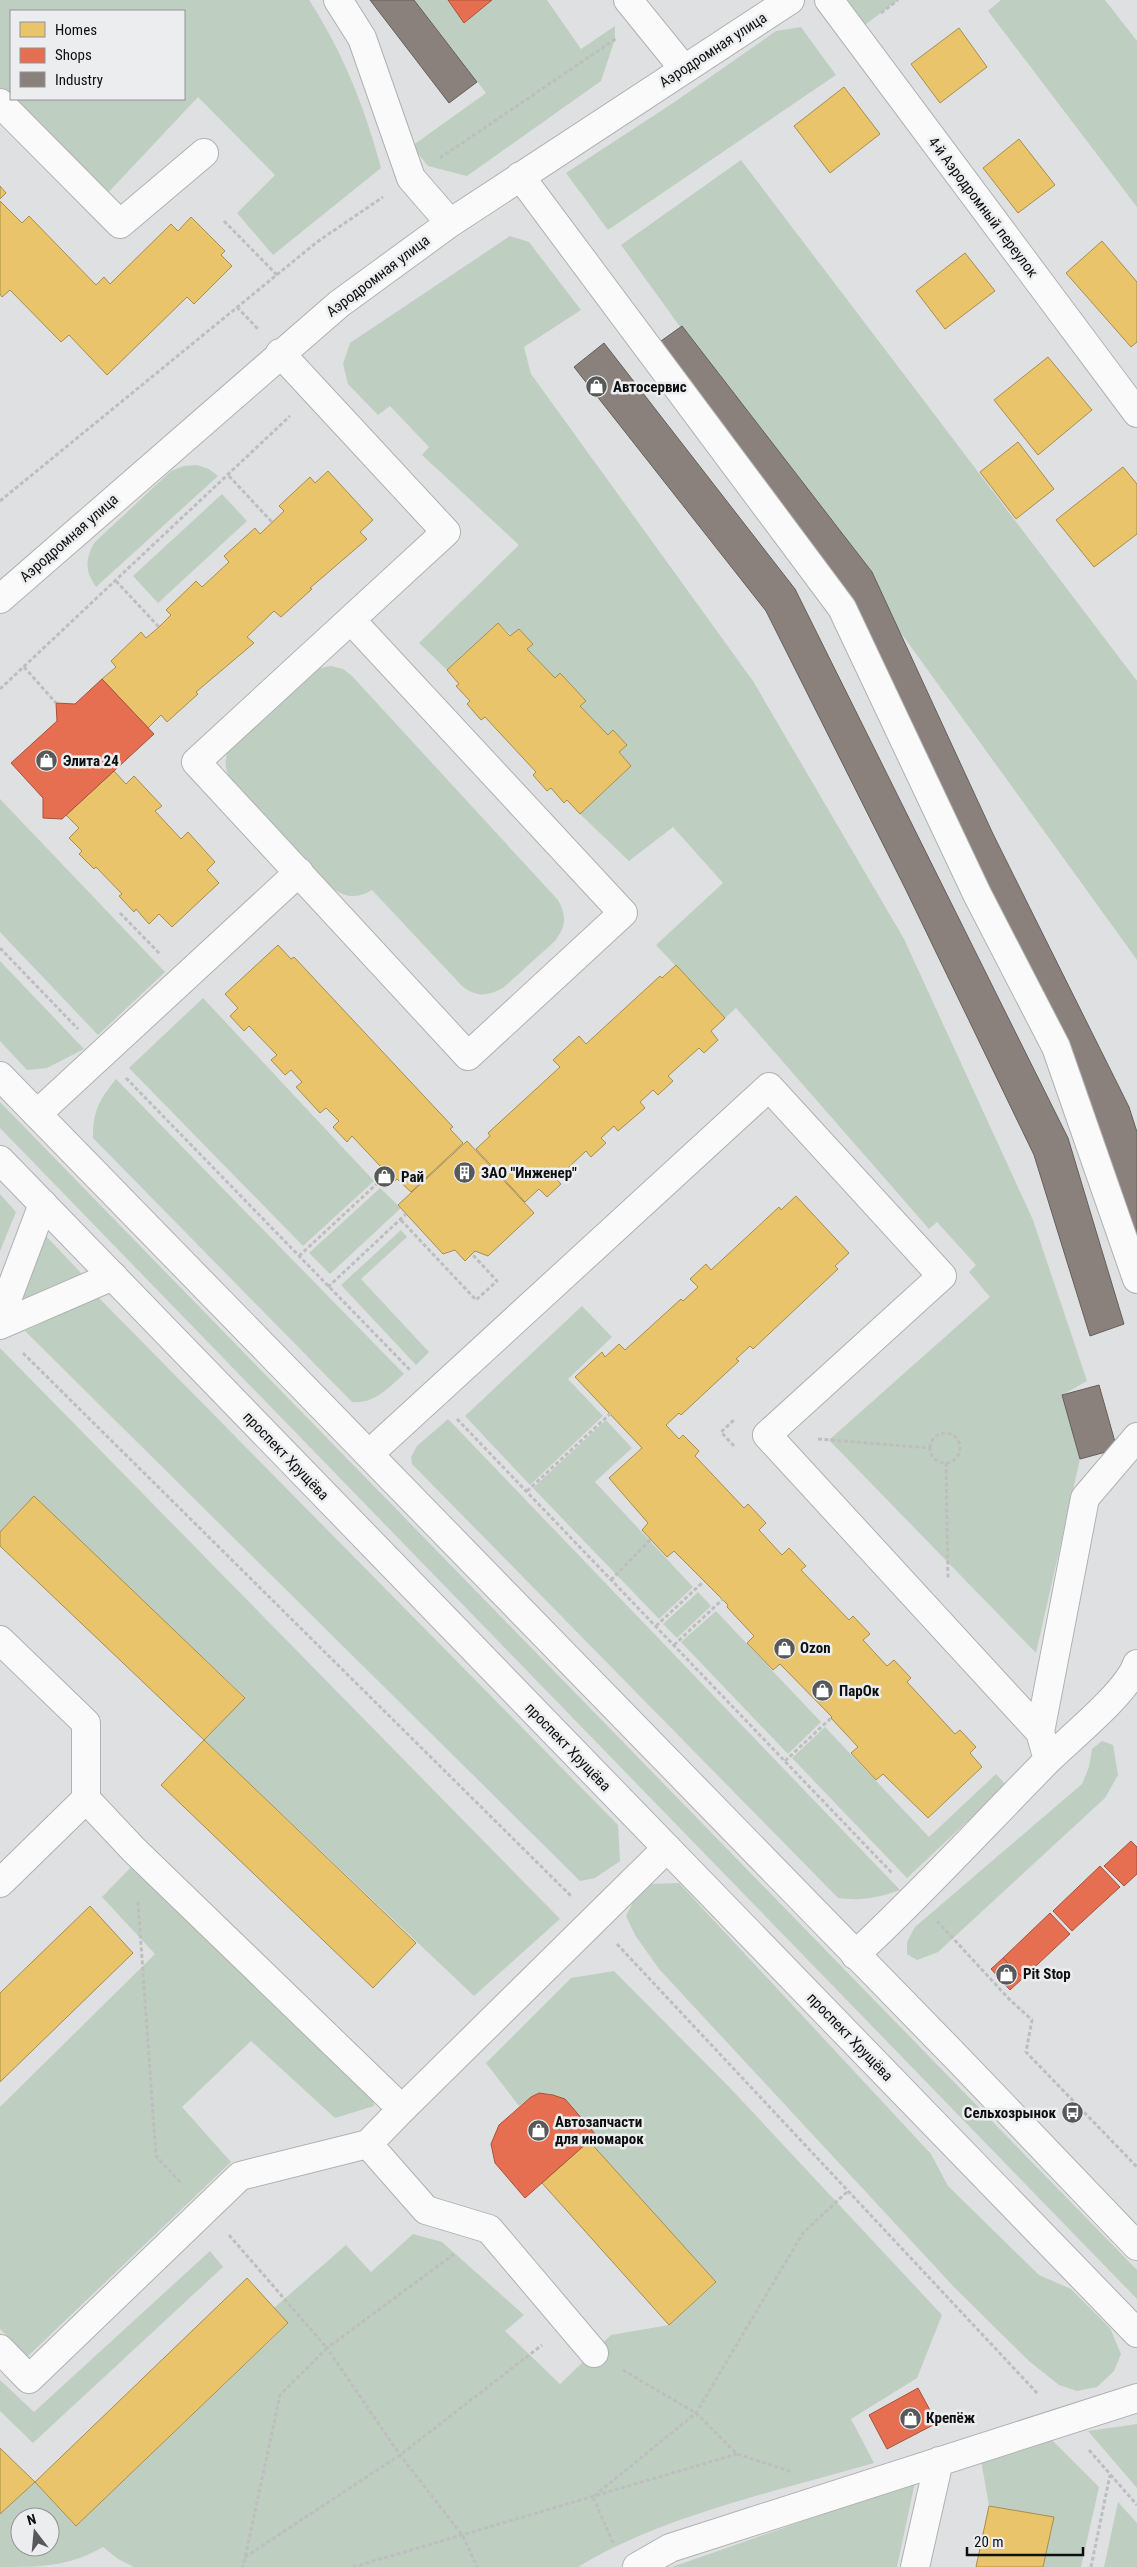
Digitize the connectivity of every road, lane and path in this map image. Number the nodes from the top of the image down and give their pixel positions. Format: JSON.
{"nodes":[{"id":1,"x":338,"y":0,"type":"edge"},
{"id":2,"x":790,"y":0,"type":"edge"},
{"id":3,"x":829,"y":0,"type":"edge"},
{"id":4,"x":636,"y":10,"type":"edge"},
{"id":5,"x":684,"y":69,"type":"junction"},
{"id":6,"x":0,"y":103,"type":"edge"},
{"id":7,"x":204,"y":153,"type":"dead end"},
{"id":8,"x":520,"y":176,"type":"junction"},
{"id":9,"x":411,"y":178,"type":"junction"},
{"id":10,"x":224,"y":222,"type":"dead end"},
{"id":11,"x":450,"y":223,"type":"junction"},
{"id":12,"x":277,"y":274,"type":"junction"},
{"id":13,"x":280,"y":353,"type":"junction"},
{"id":14,"x":316,"y":391,"type":"junction"},
{"id":15,"x":1137,"y":413,"type":"edge"},
{"id":16,"x":229,"y":476,"type":"junction"},
{"id":17,"x":0,"y":501,"type":"edge"},
{"id":18,"x":272,"y":522,"type":"dead end"},
{"id":19,"x":116,"y":581,"type":"junction"},
{"id":20,"x":0,"y":599,"type":"edge"},
{"id":21,"x":351,"y":620,"type":"junction"},
{"id":22,"x":159,"y":627,"type":"dead end"},
{"id":23,"x":24,"y":667,"type":"junction"},
{"id":24,"x":0,"y":689,"type":"edge"},
{"id":25,"x":56,"y":703,"type":"dead end"},
{"id":26,"x":299,"y":872,"type":"junction"},
{"id":27,"x":120,"y":913,"type":"dead end"},
{"id":28,"x":0,"y":948,"type":"edge"},
{"id":29,"x":183,"y":978,"type":"junction"},
{"id":30,"x":102,"y":1054,"type":"junction"},
{"id":31,"x":0,"y":1076,"type":"edge"},
{"id":32,"x":37,"y":1114,"type":"junction"},
{"id":33,"x":0,"y":1160,"type":"edge"},
{"id":34,"x":382,"y":1179,"type":"dead end"},
{"id":35,"x":43,"y":1204,"type":"junction"},
{"id":36,"x":406,"y":1214,"type":"dead end"},
{"id":37,"x":400,"y":1220,"type":"junction"},
{"id":38,"x":472,"y":1254,"type":"dead end"},
{"id":39,"x":299,"y":1256,"type":"junction"},
{"id":40,"x":113,"y":1276,"type":"junction"},
{"id":41,"x":1137,"y":1279,"type":"edge"},
{"id":42,"x":328,"y":1287,"type":"junction"},
{"id":43,"x":0,"y":1318,"type":"edge"},
{"id":44,"x":0,"y":1325,"type":"edge"},
{"id":45,"x":434,"y":1394,"type":"junction"},
{"id":46,"x":610,"y":1413,"type":"dead end"},
{"id":47,"x":767,"y":1435,"type":"junction"},
{"id":48,"x":1137,"y":1437,"type":"edge"},
{"id":49,"x":930,"y":1448,"type":"junction"},
{"id":50,"x":369,"y":1454,"type":"junction"},
{"id":51,"x":946,"y":1463,"type":"junction"},
{"id":52,"x":526,"y":1491,"type":"junction"},
{"id":53,"x":650,"y":1539,"type":"dead end"},
{"id":54,"x":612,"y":1580,"type":"junction"},
{"id":55,"x":703,"y":1582,"type":"dead end"},
{"id":56,"x":722,"y":1599,"type":"dead end"},
{"id":57,"x":656,"y":1626,"type":"junction"},
{"id":58,"x":949,"y":1632,"type":"junction"},
{"id":59,"x":0,"y":1640,"type":"edge"},
{"id":60,"x":674,"y":1645,"type":"junction"},
{"id":61,"x":1137,"y":1664,"type":"edge"},
{"id":62,"x":831,"y":1718,"type":"dead end"},
{"id":63,"x":1040,"y":1732,"type":"junction"},
{"id":64,"x":1048,"y":1760,"type":"junction"},
{"id":65,"x":785,"y":1761,"type":"junction"},
{"id":66,"x":86,"y":1800,"type":"junction"},
{"id":67,"x":667,"y":1848,"type":"junction"},
{"id":68,"x":134,"y":1850,"type":"junction"},
{"id":69,"x":0,"y":1883,"type":"edge"},
{"id":70,"x":916,"y":1898,"type":"junction"},
{"id":71,"x":855,"y":1955,"type":"junction"},
{"id":72,"x":402,"y":2109,"type":"junction"},
{"id":73,"x":368,"y":2144,"type":"junction"},
{"id":74,"x":1137,"y":2167,"type":"edge"},
{"id":75,"x":848,"y":2191,"type":"dead end"},
{"id":76,"x":206,"y":2209,"type":"junction"},
{"id":77,"x":489,"y":2229,"type":"junction"},
{"id":78,"x":1137,"y":2246,"type":"edge"},
{"id":79,"x":570,"y":2324,"type":"junction"},
{"id":80,"x":1137,"y":2333,"type":"edge"},
{"id":81,"x":327,"y":2348,"type":"junction"},
{"id":82,"x":0,"y":2349,"type":"edge"},
{"id":83,"x":594,"y":2353,"type":"joint"},
{"id":84,"x":1137,"y":2398,"type":"edge"},
{"id":85,"x":696,"y":2413,"type":"junction"},
{"id":86,"x":400,"y":2455,"type":"junction"},
{"id":87,"x":940,"y":2461,"type":"junction"},
{"id":88,"x":1110,"y":2474,"type":"dead end"},
{"id":89,"x":593,"y":2497,"type":"junction"},
{"id":90,"x":463,"y":2536,"type":"junction"},
{"id":91,"x":615,"y":2550,"type":"dead end"},
{"id":92,"x":244,"y":2558,"type":"junction"},
{"id":93,"x":243,"y":2567,"type":"edge"},
{"id":94,"x":353,"y":2567,"type":"edge"},
{"id":95,"x":477,"y":2567,"type":"edge"},
{"id":96,"x":637,"y":2567,"type":"edge"},
{"id":97,"x":915,"y":2567,"type":"edge"},
{"id":98,"x":1091,"y":2567,"type":"edge"}],
"edges":[{"from":1,"to":9,"type":"main road"},
{"from":2,"to":5,"type":"main road","name":"Аэродромная улица"},
{"from":3,"to":15,"type":"main road","name":"4-й Аэродромный переулок"},
{"from":4,"to":5,"type":"main road"},
{"from":4,"to":9,"type":"path"},
{"from":5,"to":8,"type":"main road","name":"Аэродромная улица"},
{"from":6,"to":7,"type":"main road"},
{"from":8,"to":11,"type":"main road","name":"Аэродромная улица"},
{"from":8,"to":41,"type":"main road"},
{"from":9,"to":11,"type":"main road"},
{"from":9,"to":12,"type":"path"},
{"from":10,"to":12,"type":"path"},
{"from":11,"to":13,"type":"main road","name":"Аэродромная улица"},
{"from":12,"to":17,"type":"path"},
{"from":13,"to":14,"type":"main road"},
{"from":13,"to":20,"type":"main road","name":"Аэродромная улица"},
{"from":14,"to":16,"type":"path"},
{"from":14,"to":21,"type":"main road"},
{"from":16,"to":18,"type":"path"},
{"from":16,"to":19,"type":"path"},
{"from":19,"to":22,"type":"path"},
{"from":19,"to":23,"type":"path"},
{"from":21,"to":26,"type":"main road"},
{"from":21,"to":26,"type":"main road"},
{"from":23,"to":24,"type":"path"},
{"from":23,"to":25,"type":"path"},
{"from":26,"to":29,"type":"main road"},
{"from":27,"to":29,"type":"path"},
{"from":28,"to":30,"type":"path"},
{"from":29,"to":30,"type":"main road"},
{"from":30,"to":32,"type":"main road"},
{"from":30,"to":39,"type":"path"},
{"from":31,"to":32,"type":"main road"},
{"from":32,"to":50,"type":"main road"},
{"from":33,"to":35,"type":"main road","name":"проспект Хрущёва"},
{"from":34,"to":39,"type":"path"},
{"from":35,"to":40,"type":"main road","name":"проспект Хрущёва"},
{"from":35,"to":43,"type":"main road"},
{"from":36,"to":37,"type":"path"},
{"from":37,"to":38,"type":"path"},
{"from":37,"to":42,"type":"path"},
{"from":39,"to":42,"type":"path"},
{"from":40,"to":44,"type":"main road"},
{"from":40,"to":67,"type":"main road","name":"проспект Хрущёва"},
{"from":42,"to":45,"type":"path"},
{"from":45,"to":47,"type":"main road"},
{"from":45,"to":50,"type":"main road"},
{"from":45,"to":52,"type":"path"},
{"from":46,"to":52,"type":"path"},
{"from":47,"to":49,"type":"path"},
{"from":47,"to":58,"type":"main road"},
{"from":48,"to":63,"type":"main road"},
{"from":49,"to":51,"type":"path"},
{"from":49,"to":51,"type":"path"},
{"from":50,"to":71,"type":"main road"},
{"from":51,"to":58,"type":"path"},
{"from":52,"to":54,"type":"path"},
{"from":53,"to":54,"type":"path"},
{"from":54,"to":57,"type":"path"},
{"from":55,"to":57,"type":"path"},
{"from":56,"to":60,"type":"path"},
{"from":57,"to":60,"type":"path"},
{"from":58,"to":63,"type":"main road"},
{"from":59,"to":66,"type":"main road"},
{"from":60,"to":65,"type":"path"},
{"from":61,"to":64,"type":"main road"},
{"from":62,"to":65,"type":"path"},
{"from":63,"to":64,"type":"main road"},
{"from":64,"to":70,"type":"main road"},
{"from":65,"to":70,"type":"path"},
{"from":66,"to":68,"type":"main road"},
{"from":66,"to":69,"type":"main road"},
{"from":67,"to":72,"type":"main road"},
{"from":67,"to":80,"type":"main road","name":"проспект Хрущёва"},
{"from":68,"to":72,"type":"main road"},
{"from":68,"to":76,"type":"path"},
{"from":70,"to":71,"type":"main road"},
{"from":70,"to":74,"type":"path"},
{"from":71,"to":78,"type":"main road"},
{"from":72,"to":73,"type":"main road"},
{"from":73,"to":76,"type":"main road"},
{"from":73,"to":77,"type":"main road"},
{"from":75,"to":85,"type":"path"},
{"from":76,"to":81,"type":"path"},
{"from":76,"to":82,"type":"main road"},
{"from":77,"to":79,"type":"main road"},
{"from":77,"to":81,"type":"path"},
{"from":79,"to":83,"type":"main road"},
{"from":79,"to":86,"type":"path"},
{"from":81,"to":86,"type":"path"},
{"from":81,"to":92,"type":"path"},
{"from":83,"to":85,"type":"path"},
{"from":84,"to":87,"type":"main road"},
{"from":85,"to":89,"type":"path"},
{"from":85,"to":89,"type":"path"},
{"from":86,"to":90,"type":"path"},
{"from":86,"to":92,"type":"path"},
{"from":87,"to":96,"type":"main road"},
{"from":87,"to":97,"type":"main road"},
{"from":88,"to":98,"type":"path"},
{"from":89,"to":90,"type":"path"},
{"from":89,"to":91,"type":"path"},
{"from":90,"to":94,"type":"path"},
{"from":90,"to":95,"type":"path"},
{"from":92,"to":93,"type":"path"}]}
